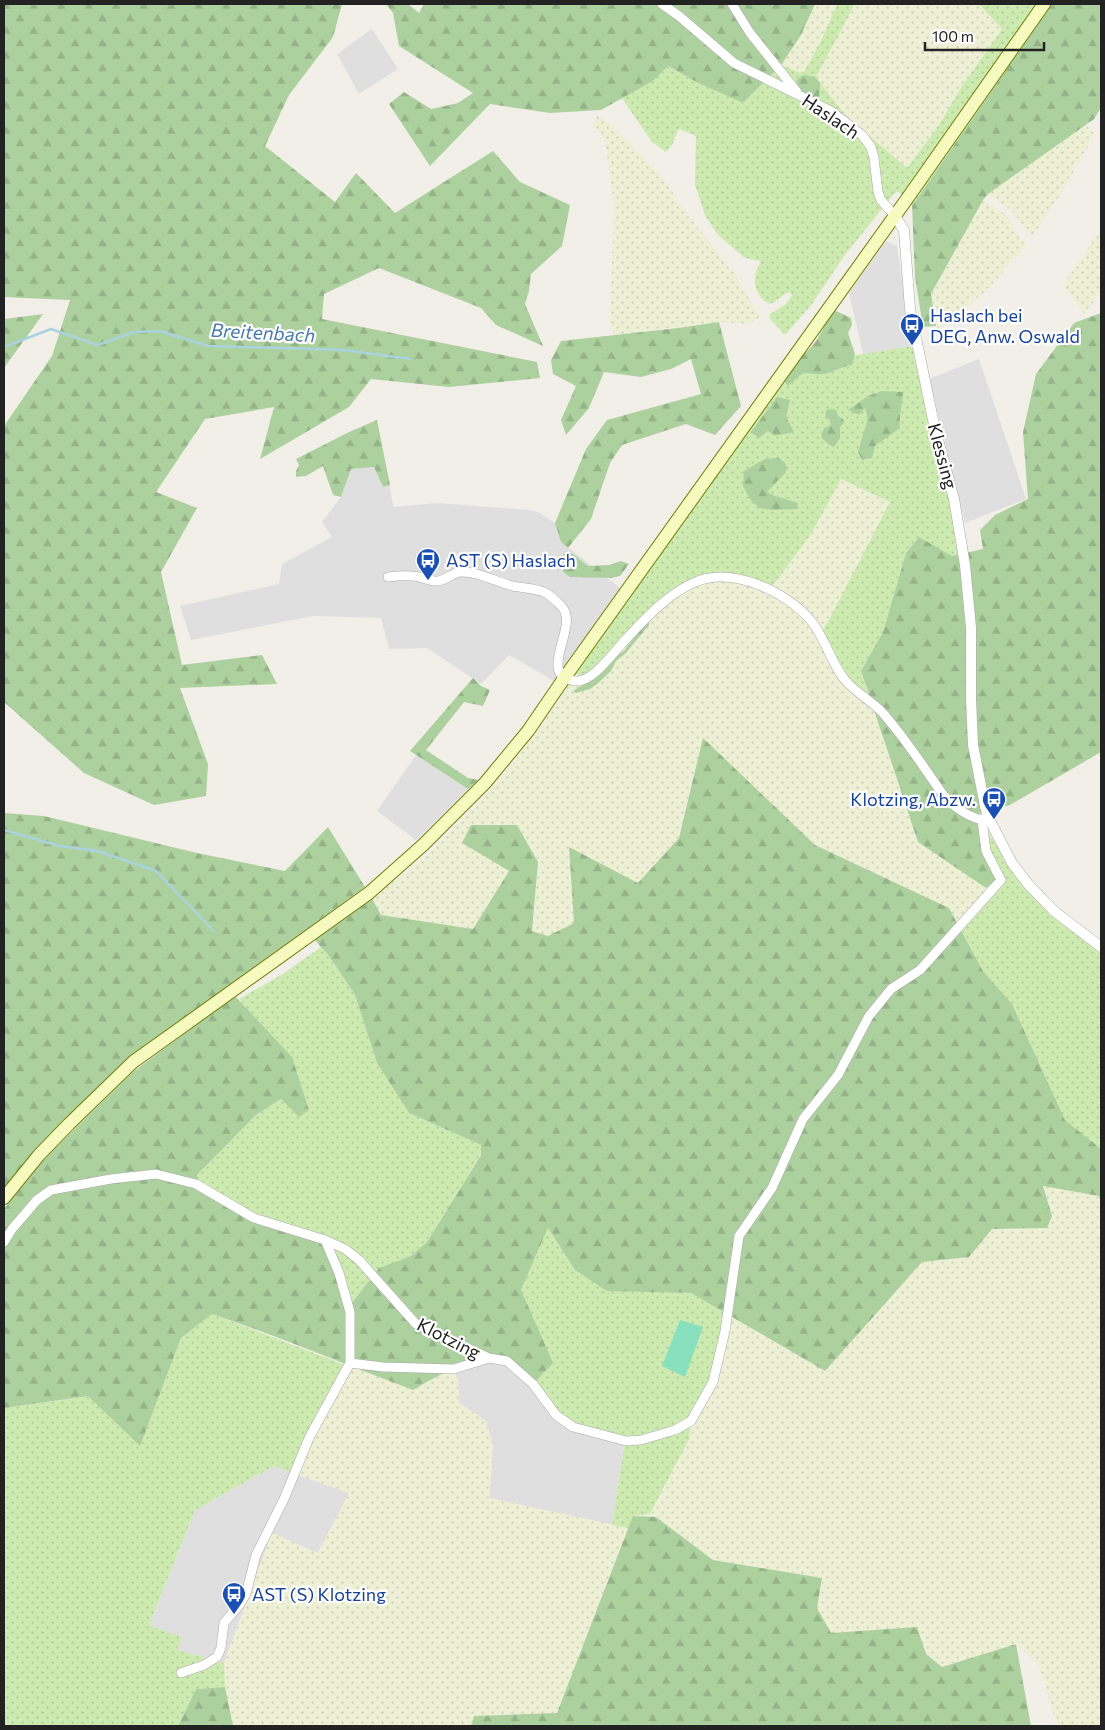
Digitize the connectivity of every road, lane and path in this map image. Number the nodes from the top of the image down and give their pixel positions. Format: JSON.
{"nodes":[{"id":1,"x":662,"y":4,"type":"edge"},
{"id":2,"x":732,"y":4,"type":"edge"},
{"id":3,"x":1044,"y":4,"type":"edge"},
{"id":4,"x":798,"y":94,"type":"junction"},
{"id":5,"x":895,"y":216,"type":"junction"},
{"id":6,"x":917,"y":349,"type":"joint"},
{"id":7,"x":388,"y":577,"type":"dead end"},
{"id":8,"x":565,"y":677,"type":"junction"},
{"id":9,"x":985,"y":818,"type":"junction"},
{"id":10,"x":1101,"y":947,"type":"edge"},
{"id":11,"x":4,"y":1198,"type":"edge"},
{"id":12,"x":325,"y":1240,"type":"junction"},
{"id":13,"x":4,"y":1242,"type":"edge"},
{"id":14,"x":489,"y":1358,"type":"junction"},
{"id":15,"x":350,"y":1363,"type":"junction"},
{"id":16,"x":181,"y":1673,"type":"dead end"}],
"edges":[{"from":1,"to":4,"type":"street","name":"Haslach"},
{"from":2,"to":4,"type":"street"},
{"from":3,"to":5,"type":"main road"},
{"from":4,"to":5,"type":"street","name":"Haslach"},
{"from":5,"to":6,"type":"street","name":"Haslach"},
{"from":5,"to":8,"type":"main road"},
{"from":6,"to":9,"type":"street","name":"Klessing"},
{"from":7,"to":8,"type":"street"},
{"from":8,"to":9,"type":"street"},
{"from":8,"to":11,"type":"main road"},
{"from":9,"to":10,"type":"street","name":"Klessing"},
{"from":9,"to":14,"type":"street"},
{"from":12,"to":13,"type":"street","name":"Klotzing"},
{"from":12,"to":14,"type":"street","name":"Klotzing"},
{"from":12,"to":15,"type":"street"},
{"from":14,"to":15,"type":"street","name":"Klotzing"},
{"from":15,"to":16,"type":"street"}]}
